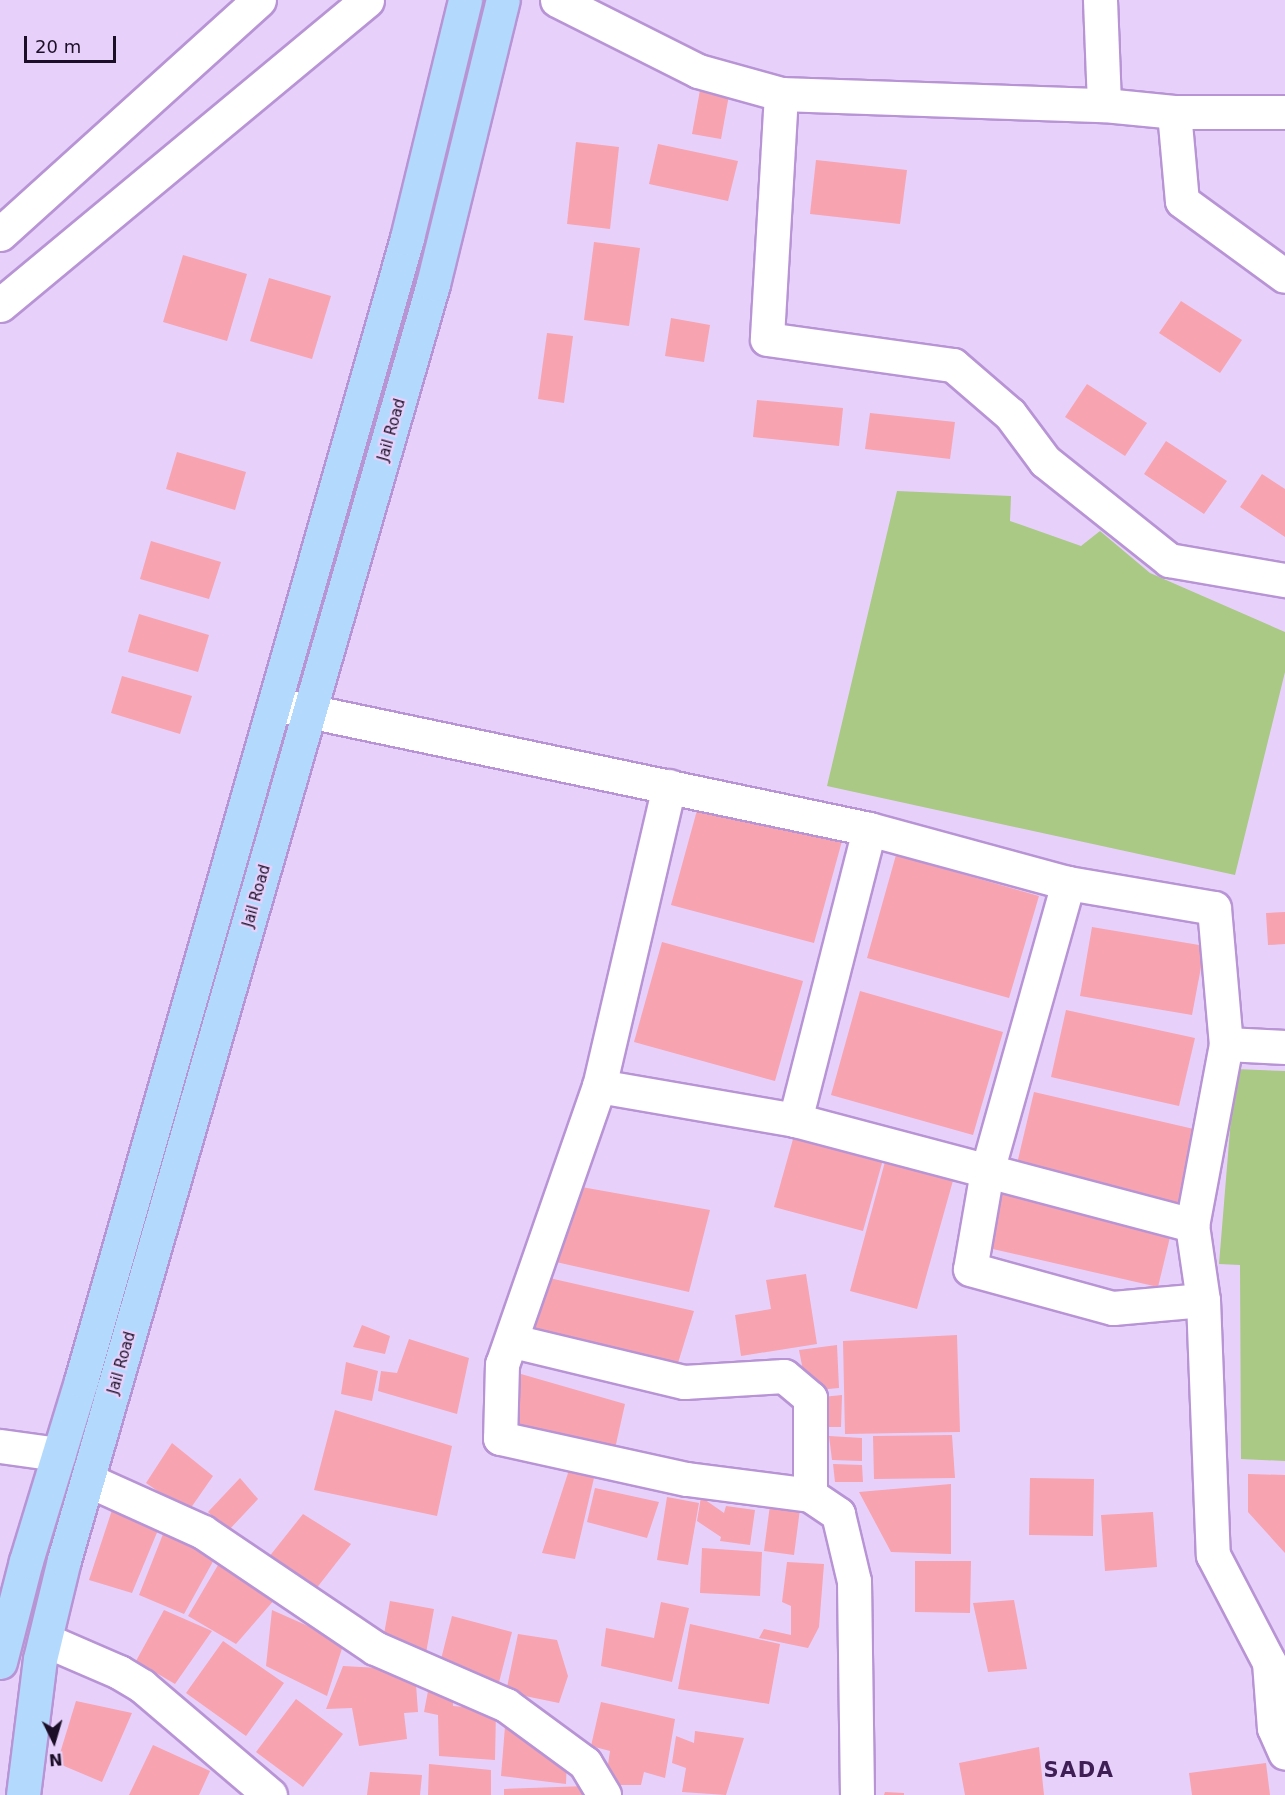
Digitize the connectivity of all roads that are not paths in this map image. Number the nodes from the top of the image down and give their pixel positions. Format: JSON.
{"nodes":[{"id":1,"x":259,"y":0,"type":"edge"},
{"id":2,"x":367,"y":0,"type":"edge"},
{"id":3,"x":465,"y":0,"type":"edge"},
{"id":4,"x":503,"y":0,"type":"edge"},
{"id":5,"x":557,"y":0,"type":"edge"},
{"id":6,"x":1100,"y":0,"type":"edge"},
{"id":7,"x":781,"y":94,"type":"junction"},
{"id":8,"x":1104,"y":105,"type":"junction"},
{"id":9,"x":1174,"y":112,"type":"junction"},
{"id":10,"x":1285,"y":112,"type":"edge"},
{"id":11,"x":0,"y":234,"type":"edge"},
{"id":12,"x":1285,"y":276,"type":"edge"},
{"id":13,"x":0,"y":305,"type":"edge"},
{"id":14,"x":1285,"y":580,"type":"edge"},
{"id":15,"x":275,"y":704,"type":"junction"},
{"id":16,"x":310,"y":712,"type":"junction"},
{"id":17,"x":669,"y":786,"type":"junction"},
{"id":18,"x":869,"y":829,"type":"junction"},
{"id":19,"x":1068,"y":883,"type":"junction"},
{"id":20,"x":1226,"y":1044,"type":"junction"},
{"id":21,"x":1285,"y":1047,"type":"edge"},
{"id":22,"x":599,"y":1086,"type":"junction"},
{"id":23,"x":795,"y":1120,"type":"junction"},
{"id":24,"x":987,"y":1171,"type":"junction"},
{"id":25,"x":1192,"y":1225,"type":"junction"},
{"id":26,"x":1203,"y":1300,"type":"junction"},
{"id":27,"x":513,"y":1341,"type":"junction"},
{"id":28,"x":0,"y":1446,"type":"edge"},
{"id":29,"x":58,"y":1454,"type":"junction"},
{"id":30,"x":88,"y":1480,"type":"junction"},
{"id":31,"x":810,"y":1495,"type":"junction"},
{"id":32,"x":45,"y":1640,"type":"junction"},
{"id":33,"x":0,"y":1662,"type":"edge"},
{"id":34,"x":1285,"y":1753,"type":"edge"},
{"id":35,"x":24,"y":1795,"type":"edge"},
{"id":36,"x":270,"y":1795,"type":"edge"},
{"id":37,"x":604,"y":1795,"type":"edge"},
{"id":38,"x":857,"y":1795,"type":"edge"}],
"edges":[{"from":1,"to":11,"type":"street"},
{"from":2,"to":13,"type":"street"},
{"from":3,"to":15,"type":"main road"},
{"from":4,"to":16,"type":"main road","name":"Jail Road"},
{"from":5,"to":7,"type":"street"},
{"from":6,"to":8,"type":"street"},
{"from":7,"to":8,"type":"street"},
{"from":7,"to":14,"type":"street"},
{"from":8,"to":9,"type":"street"},
{"from":9,"to":10,"type":"street"},
{"from":9,"to":12,"type":"street"},
{"from":15,"to":16,"type":"street"},
{"from":15,"to":29,"type":"main road"},
{"from":16,"to":17,"type":"street"},
{"from":16,"to":30,"type":"main road","name":"Jail Road"},
{"from":17,"to":18,"type":"street"},
{"from":17,"to":22,"type":"street"},
{"from":18,"to":19,"type":"street"},
{"from":18,"to":23,"type":"street"},
{"from":19,"to":20,"type":"street"},
{"from":19,"to":24,"type":"street"},
{"from":20,"to":21,"type":"street"},
{"from":20,"to":25,"type":"street"},
{"from":22,"to":23,"type":"street"},
{"from":22,"to":27,"type":"street"},
{"from":23,"to":24,"type":"street"},
{"from":24,"to":25,"type":"street"},
{"from":24,"to":26,"type":"street"},
{"from":25,"to":26,"type":"street"},
{"from":26,"to":34,"type":"street"},
{"from":27,"to":31,"type":"street"},
{"from":27,"to":31,"type":"street"},
{"from":28,"to":29,"type":"street"},
{"from":29,"to":33,"type":"main road"},
{"from":30,"to":32,"type":"main road","name":"Jail Road"},
{"from":30,"to":37,"type":"street"},
{"from":31,"to":38,"type":"street"},
{"from":32,"to":35,"type":"main road","name":"Jail Road"},
{"from":32,"to":36,"type":"street"}]}
